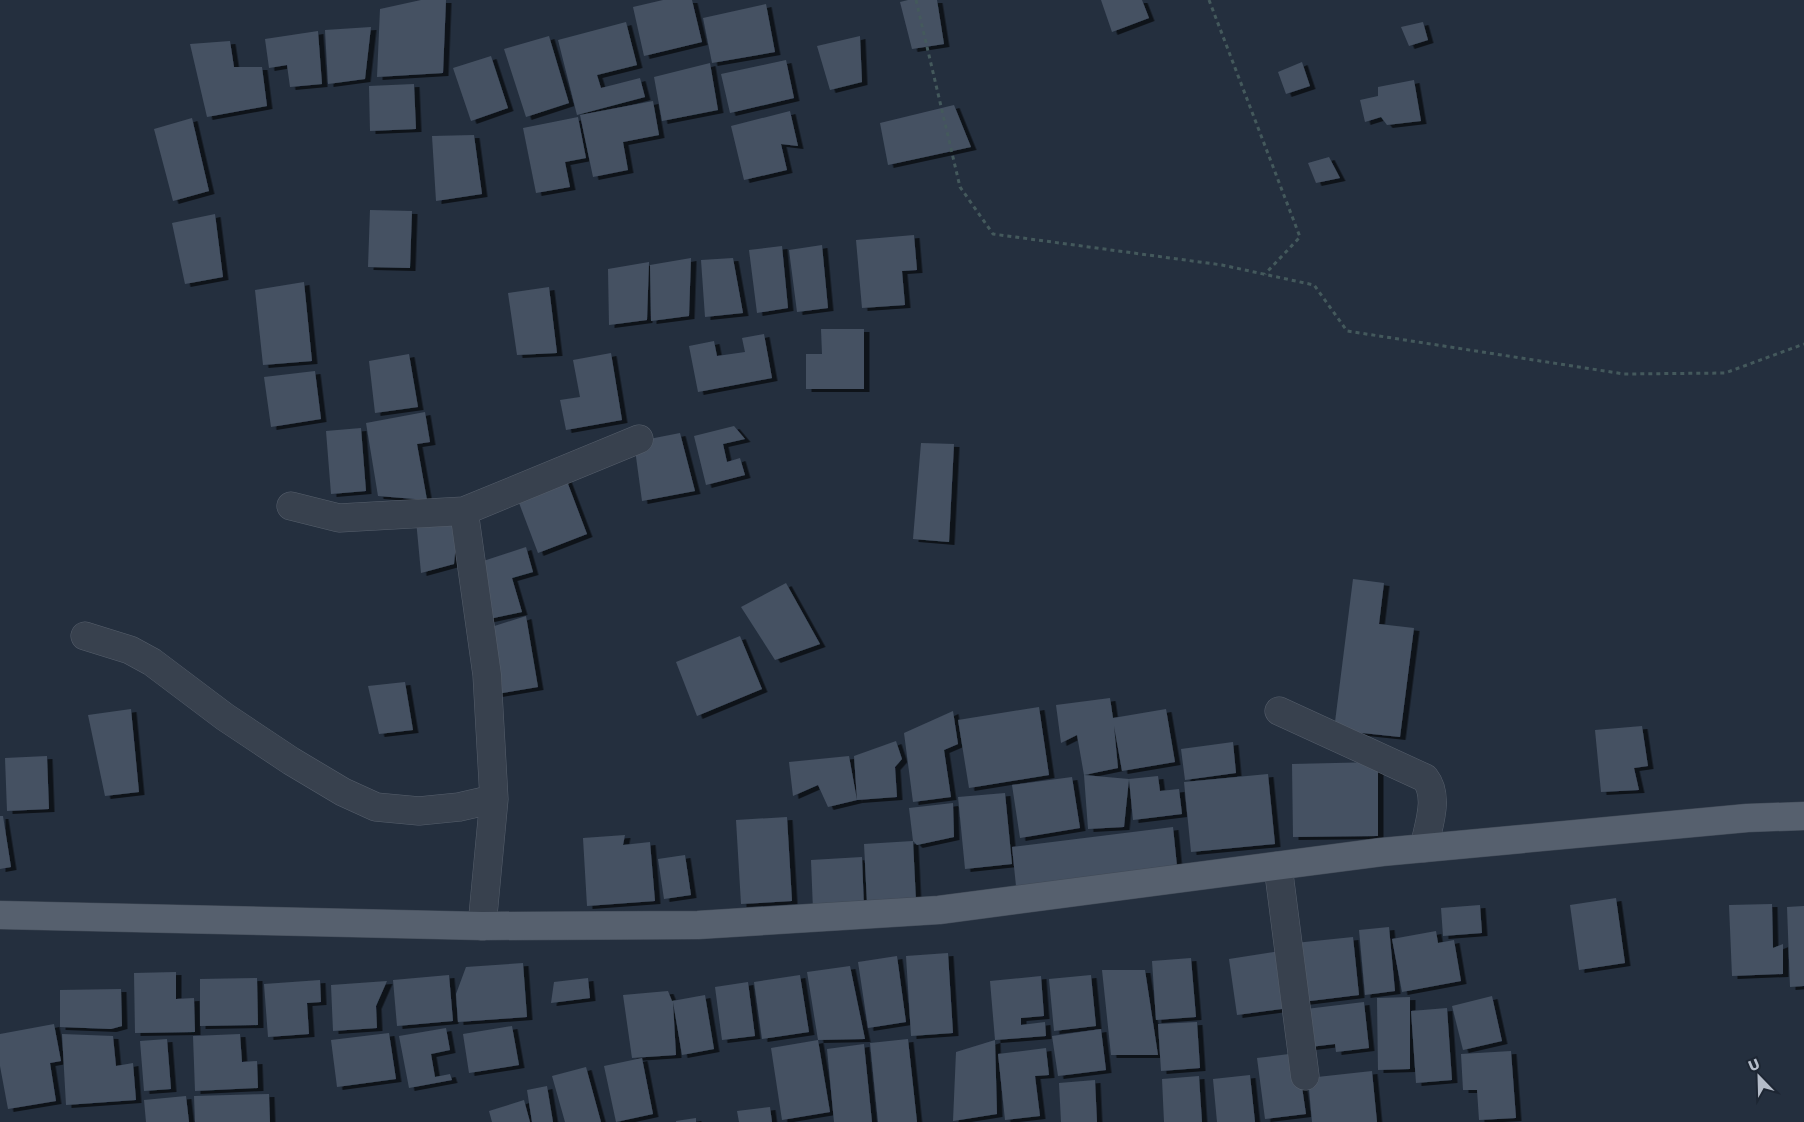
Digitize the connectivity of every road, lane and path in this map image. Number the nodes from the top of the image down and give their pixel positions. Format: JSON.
{"nodes":[{"id":1,"x":916,"y":0,"type":"edge"},
{"id":2,"x":1209,"y":0,"type":"edge"},
{"id":3,"x":1264,"y":274,"type":"junction"},
{"id":4,"x":1804,"y":344,"type":"edge"},
{"id":5,"x":639,"y":439,"type":"dead end"},
{"id":6,"x":292,"y":506,"type":"dead end"},
{"id":7,"x":464,"y":511,"type":"junction"},
{"id":8,"x":85,"y":636,"type":"dead end"},
{"id":9,"x":1280,"y":711,"type":"dead end"},
{"id":10,"x":494,"y":799,"type":"junction"},
{"id":11,"x":1804,"y":816,"type":"edge"},
{"id":12,"x":1424,"y":848,"type":"junction"},
{"id":13,"x":1278,"y":866,"type":"junction"},
{"id":14,"x":0,"y":915,"type":"edge"},
{"id":15,"x":482,"y":926,"type":"junction"},
{"id":16,"x":1305,"y":1076,"type":"dead end"}],
"edges":[{"from":1,"to":3,"type":"path"},
{"from":2,"to":3,"type":"path"},
{"from":3,"to":4,"type":"path"},
{"from":5,"to":7,"type":"street"},
{"from":6,"to":7,"type":"street"},
{"from":7,"to":10,"type":"street"},
{"from":8,"to":10,"type":"street"},
{"from":9,"to":12,"type":"street"},
{"from":10,"to":15,"type":"street"},
{"from":11,"to":12,"type":"main road"},
{"from":12,"to":13,"type":"main road"},
{"from":13,"to":15,"type":"main road"},
{"from":13,"to":16,"type":"street"},
{"from":14,"to":15,"type":"main road"}]}
